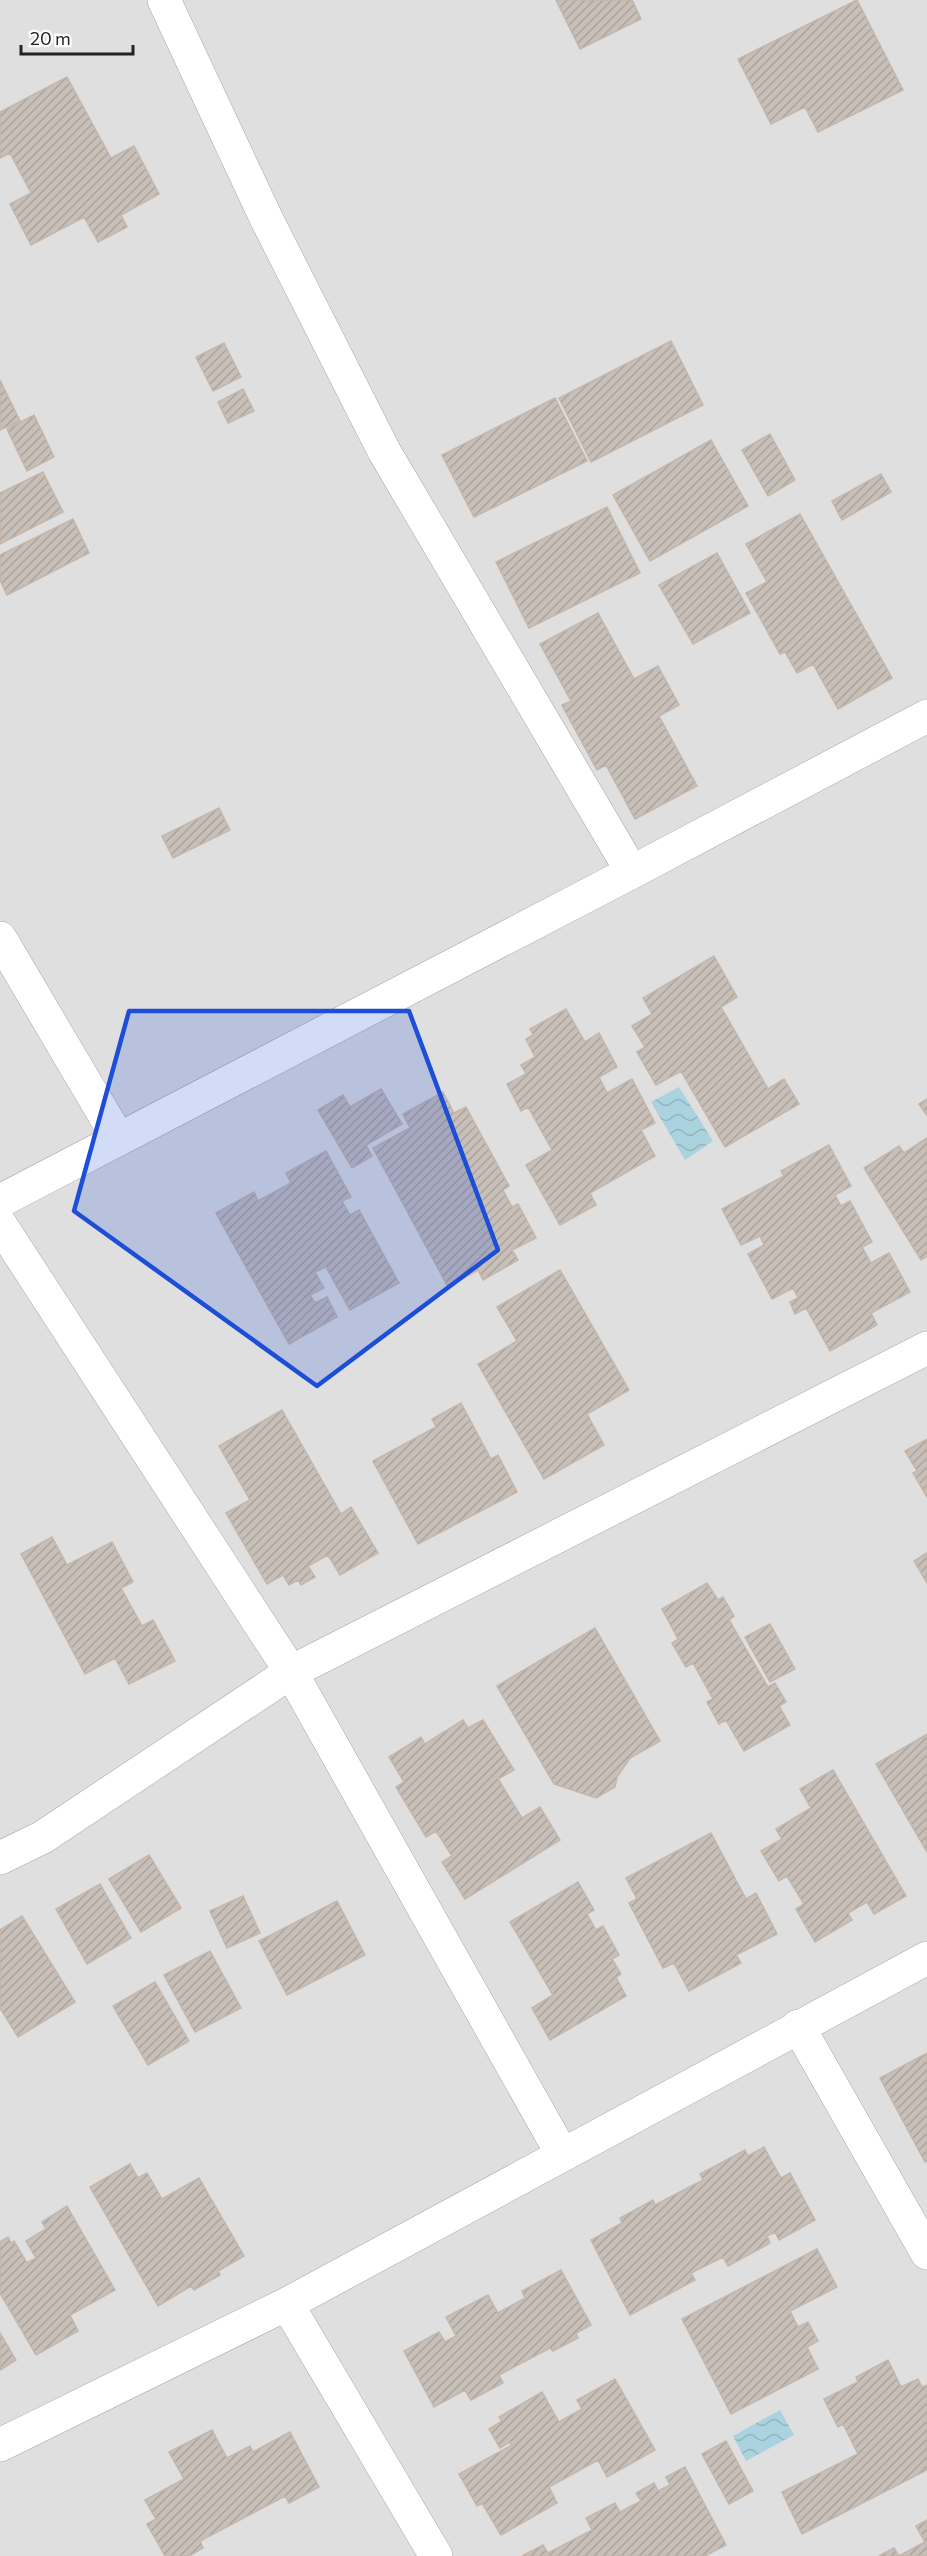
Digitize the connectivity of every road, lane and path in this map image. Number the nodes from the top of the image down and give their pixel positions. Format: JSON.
{"nodes":[{"id":1,"x":164,"y":0,"type":"edge"},
{"id":2,"x":927,"y":716,"type":"edge"},
{"id":3,"x":632,"y":872,"type":"junction"},
{"id":4,"x":0,"y":938,"type":"edge"},
{"id":5,"x":118,"y":1138,"type":"junction"},
{"id":6,"x":0,"y":1201,"type":"edge"},
{"id":7,"x":0,"y":1224,"type":"edge"},
{"id":8,"x":927,"y":1348,"type":"edge"},
{"id":9,"x":291,"y":1672,"type":"junction"},
{"id":10,"x":0,"y":1858,"type":"edge"},
{"id":11,"x":927,"y":1958,"type":"edge"},
{"id":12,"x":798,"y":2026,"type":"junction"},
{"id":13,"x":562,"y":2154,"type":"junction"},
{"id":14,"x":927,"y":2253,"type":"edge"},
{"id":15,"x":287,"y":2304,"type":"junction"},
{"id":16,"x":0,"y":2445,"type":"edge"},
{"id":17,"x":436,"y":2556,"type":"edge"}],
"edges":[{"from":1,"to":3,"type":"street"},
{"from":2,"to":3,"type":"street"},
{"from":3,"to":5,"type":"street"},
{"from":4,"to":5,"type":"street"},
{"from":5,"to":6,"type":"street"},
{"from":7,"to":9,"type":"street"},
{"from":8,"to":9,"type":"street"},
{"from":9,"to":10,"type":"street"},
{"from":9,"to":13,"type":"street"},
{"from":11,"to":12,"type":"street"},
{"from":12,"to":13,"type":"street"},
{"from":12,"to":14,"type":"street"},
{"from":13,"to":15,"type":"street"},
{"from":15,"to":16,"type":"street"},
{"from":15,"to":17,"type":"street"}]}
